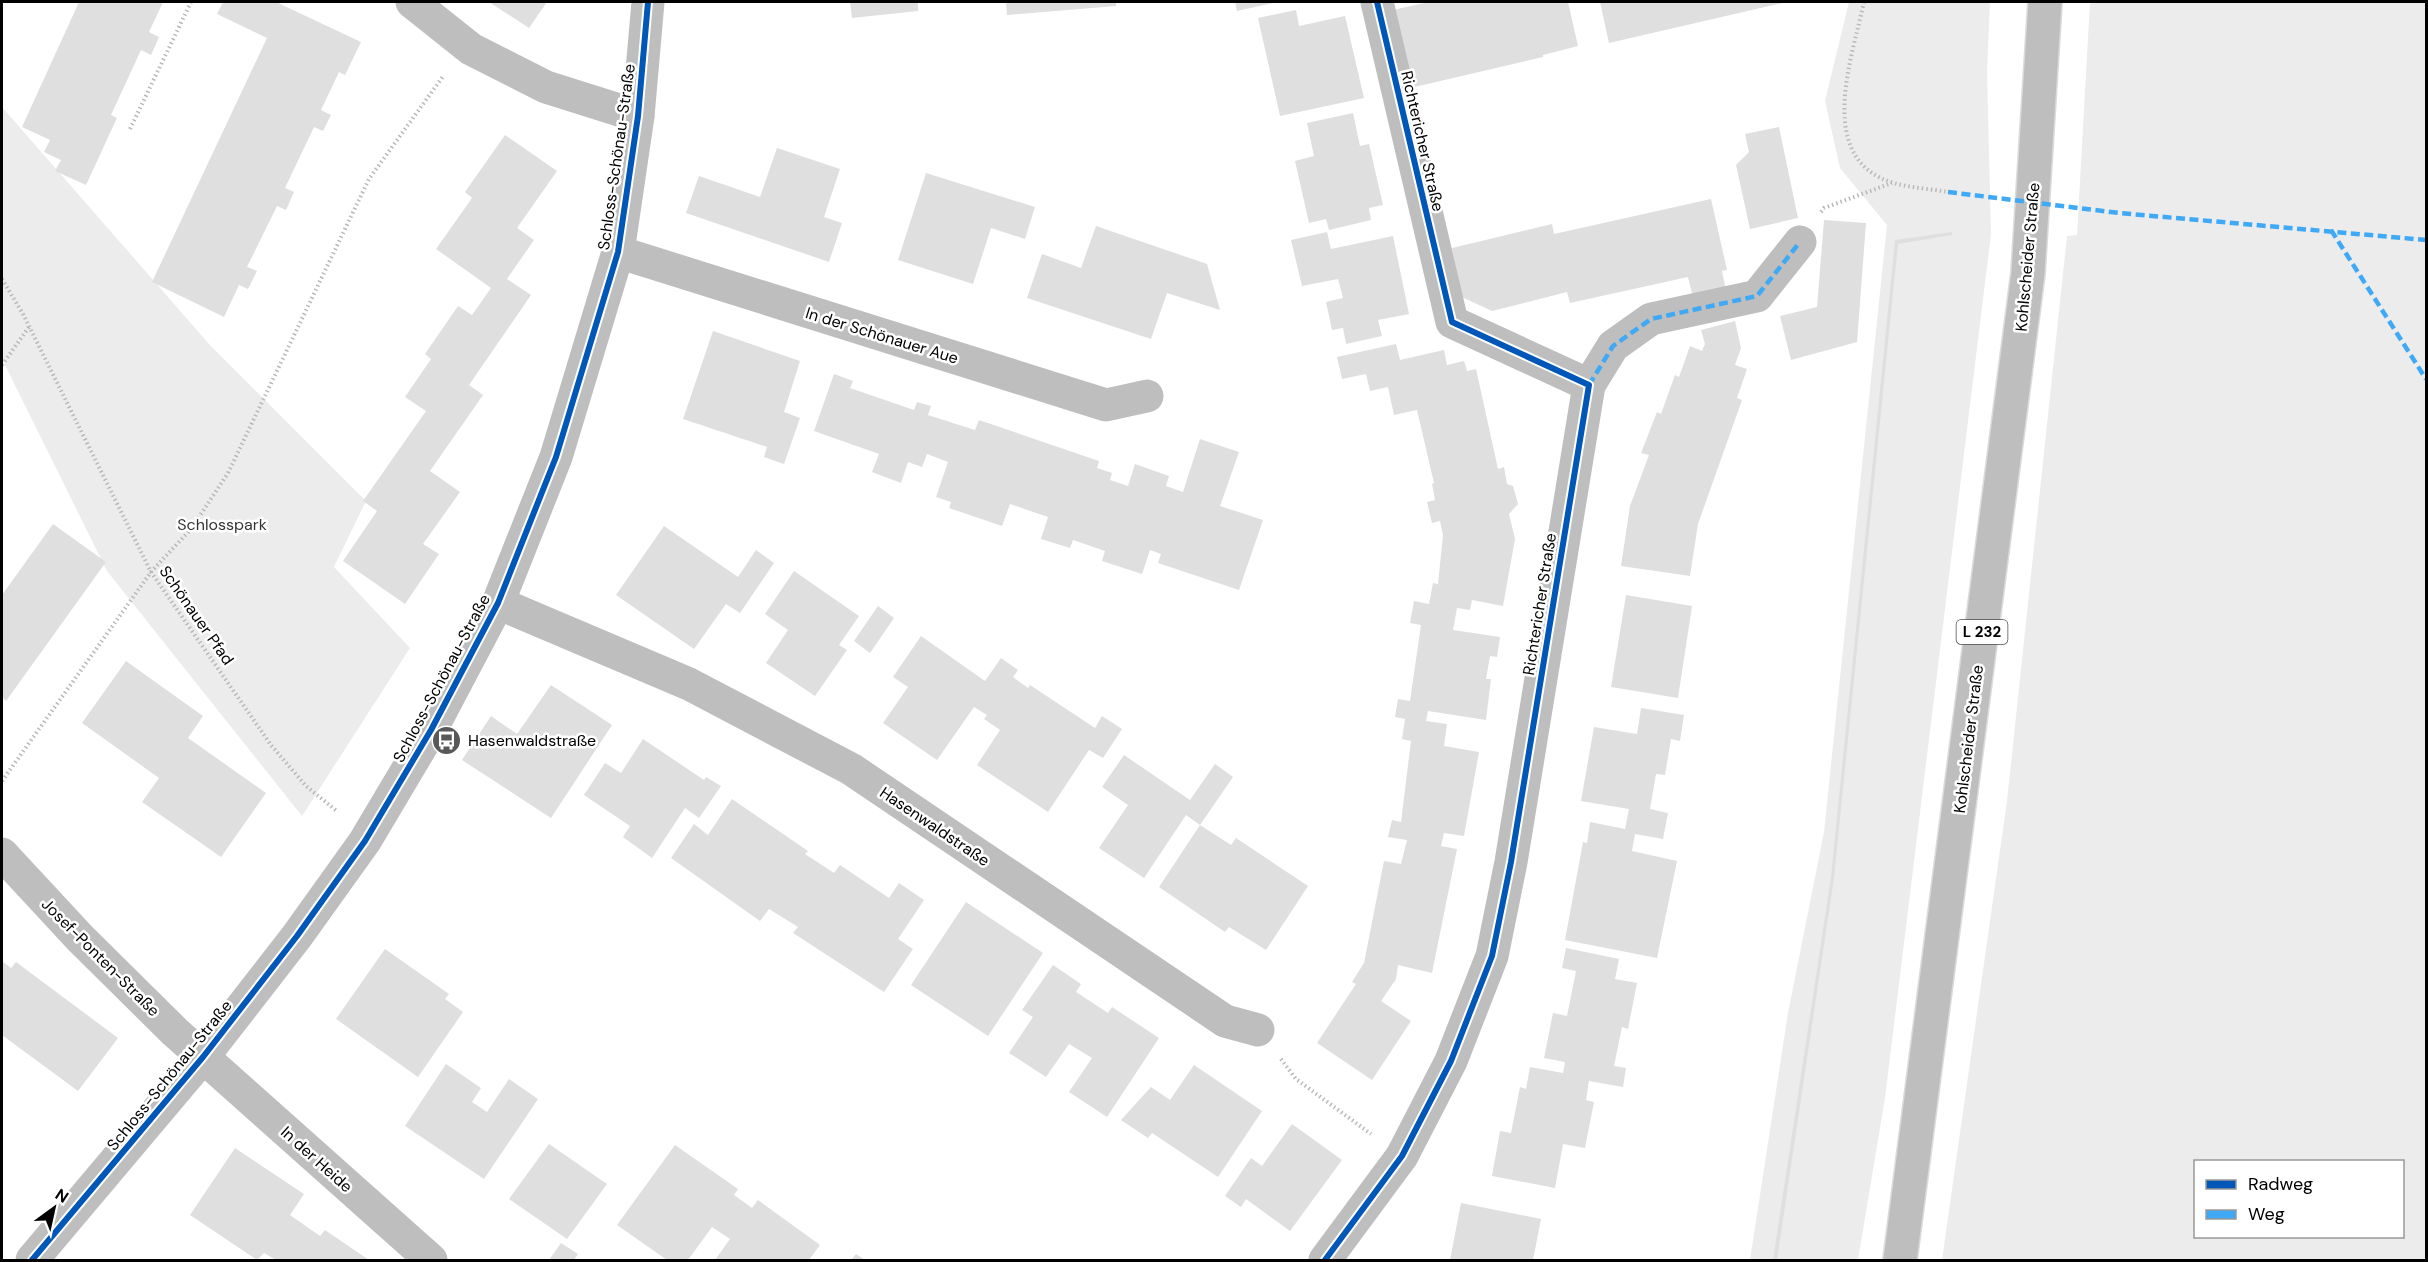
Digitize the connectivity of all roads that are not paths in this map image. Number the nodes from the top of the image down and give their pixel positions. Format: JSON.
{"nodes":[{"id":1,"x":412,"y":2,"type":"edge"},
{"id":2,"x":648,"y":2,"type":"edge"},
{"id":3,"x":1377,"y":2,"type":"edge"},
{"id":4,"x":2045,"y":2,"type":"edge"},
{"id":5,"x":638,"y":116,"type":"junction"},
{"id":6,"x":1800,"y":242,"type":"road end"},
{"id":7,"x":618,"y":252,"type":"junction"},
{"id":8,"x":1589,"y":385,"type":"junction"},
{"id":9,"x":1147,"y":396,"type":"dead end"},
{"id":10,"x":498,"y":603,"type":"junction"},
{"id":11,"x":2,"y":854,"type":"edge"},
{"id":12,"x":1258,"y":1030,"type":"road end"},
{"id":13,"x":203,"y":1057,"type":"junction"},
{"id":14,"x":1334,"y":1257,"type":"edge"},
{"id":15,"x":32,"y":1260,"type":"edge"},
{"id":16,"x":431,"y":1260,"type":"edge"},
{"id":17,"x":1900,"y":1260,"type":"edge"}],
"edges":[{"from":1,"to":5,"type":"street"},
{"from":2,"to":5,"type":"street","name":"Schloss-Schönau-Straße"},
{"from":3,"to":8,"type":"street","name":"Richtericher Straße"},
{"from":4,"to":17,"type":"street","name":"Kohlscheider Straße","number":"L 232"},
{"from":5,"to":7,"type":"street","name":"Schloss-Schönau-Straße"},
{"from":6,"to":8,"type":"street","name":"Richtericher Straße"},
{"from":7,"to":9,"type":"street","name":"In der Schönauer Aue"},
{"from":7,"to":10,"type":"street","name":"Schloss-Schönau-Straße"},
{"from":8,"to":14,"type":"street","name":"Richtericher Straße"},
{"from":10,"to":12,"type":"street","name":"Hasenwaldstraße"},
{"from":10,"to":13,"type":"street","name":"Schloss-Schönau-Straße"},
{"from":11,"to":13,"type":"street","name":"Josef-Ponten-Straße"},
{"from":13,"to":15,"type":"street","name":"Schloss-Schönau-Straße"},
{"from":13,"to":16,"type":"street","name":"In der Heide"}]}
